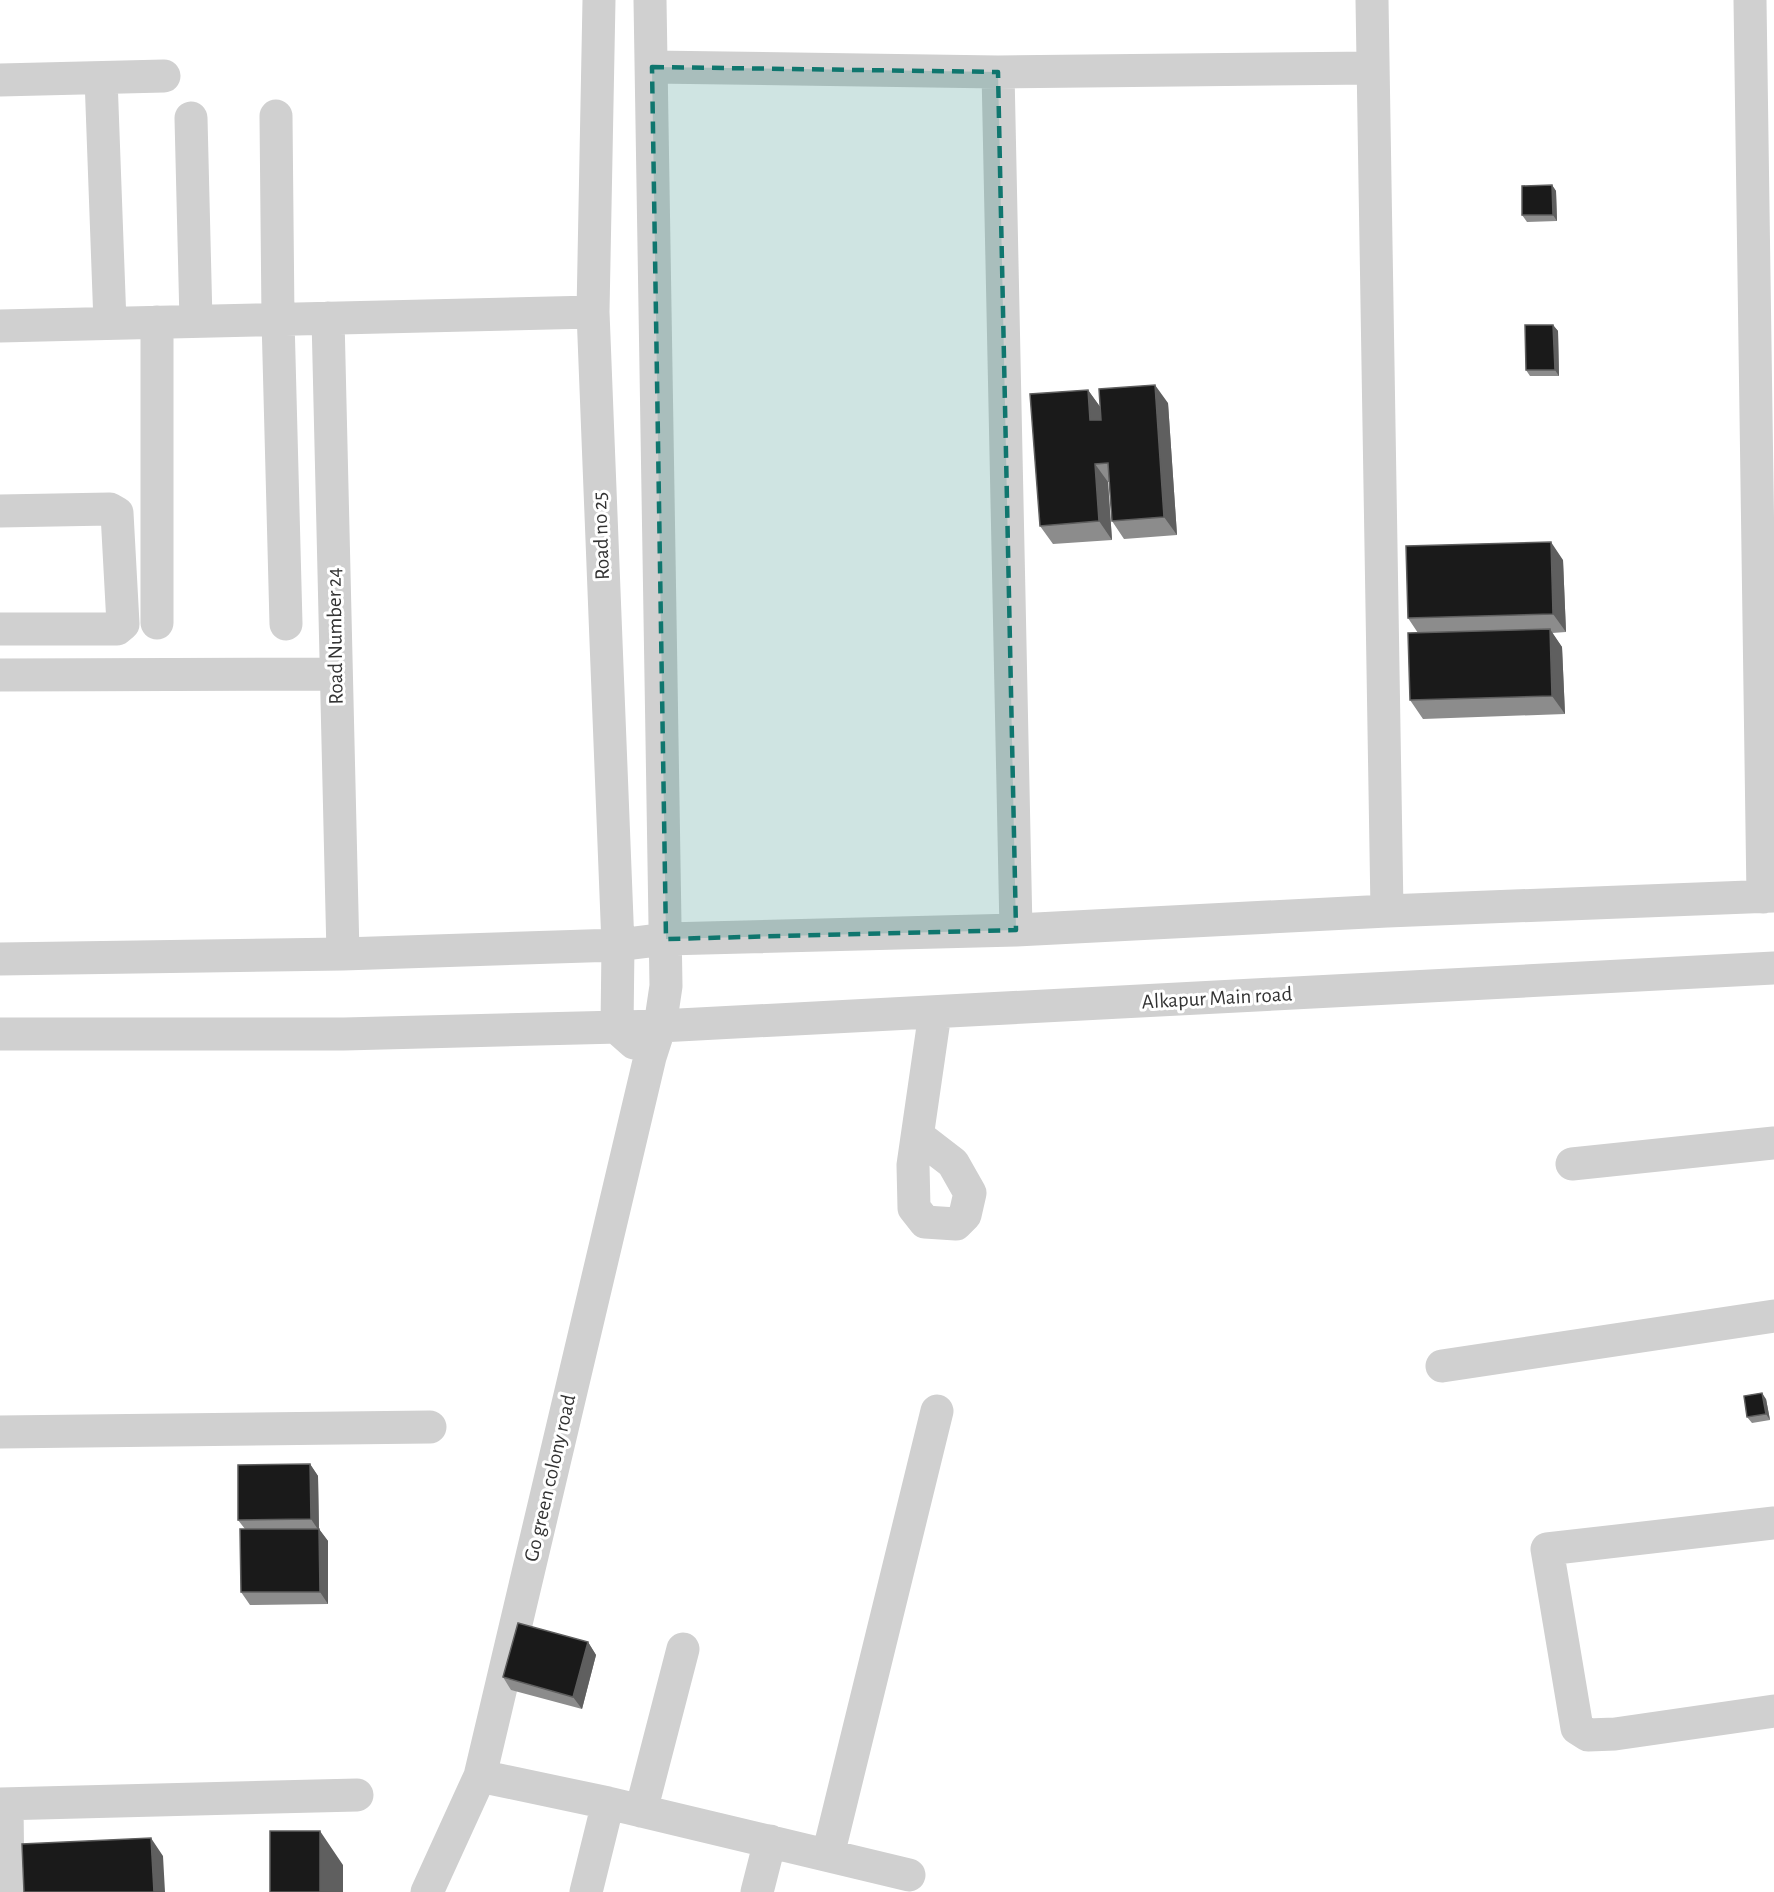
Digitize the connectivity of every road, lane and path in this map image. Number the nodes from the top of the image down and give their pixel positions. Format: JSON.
{"nodes":[{"id":1,"x":599,"y":0,"type":"edge"},
{"id":2,"x":650,"y":0,"type":"edge"},
{"id":3,"x":1372,"y":0,"type":"edge"},
{"id":4,"x":1750,"y":0,"type":"edge"},
{"id":5,"x":652,"y":68,"type":"junction"},
{"id":6,"x":1372,"y":68,"type":"junction"},
{"id":7,"x":998,"y":72,"type":"junction"},
{"id":8,"x":164,"y":76,"type":"dead end"},
{"id":9,"x":101,"y":78,"type":"junction"},
{"id":10,"x":0,"y":80,"type":"edge"},
{"id":11,"x":276,"y":116,"type":"dead end"},
{"id":12,"x":191,"y":118,"type":"dead end"},
{"id":13,"x":593,"y":312,"type":"junction"},
{"id":14,"x":328,"y":318,"type":"junction"},
{"id":15,"x":278,"y":319,"type":"junction"},
{"id":16,"x":196,"y":321,"type":"junction"},
{"id":17,"x":157,"y":322,"type":"junction"},
{"id":18,"x":110,"y":323,"type":"junction"},
{"id":19,"x":0,"y":326,"type":"edge"},
{"id":20,"x":0,"y":511,"type":"edge"},
{"id":21,"x":157,"y":623,"type":"dead end"},
{"id":22,"x":286,"y":624,"type":"dead end"},
{"id":23,"x":0,"y":629,"type":"edge"},
{"id":24,"x":335,"y":674,"type":"junction"},
{"id":25,"x":0,"y":675,"type":"edge"},
{"id":26,"x":1768,"y":897,"type":"edge"},
{"id":27,"x":1387,"y":912,"type":"junction"},
{"id":28,"x":1016,"y":930,"type":"junction"},
{"id":29,"x":666,"y":939,"type":"junction"},
{"id":30,"x":618,"y":945,"type":"junction"},
{"id":31,"x":343,"y":954,"type":"junction"},
{"id":32,"x":0,"y":959,"type":"edge"},
{"id":33,"x":1774,"y":968,"type":"edge"},
{"id":34,"x":935,"y":1013,"type":"junction"},
{"id":35,"x":660,"y":1026,"type":"junction"},
{"id":36,"x":617,"y":1028,"type":"junction"},
{"id":37,"x":0,"y":1034,"type":"edge"},
{"id":38,"x":650,"y":1057,"type":"junction"},
{"id":39,"x":918,"y":1136,"type":"dead end"},
{"id":40,"x":1774,"y":1143,"type":"edge"},
{"id":41,"x":1572,"y":1164,"type":"dead end"},
{"id":42,"x":1774,"y":1316,"type":"edge"},
{"id":43,"x":1442,"y":1366,"type":"dead end"},
{"id":44,"x":937,"y":1411,"type":"dead end"},
{"id":45,"x":430,"y":1427,"type":"dead end"},
{"id":46,"x":0,"y":1432,"type":"edge"},
{"id":47,"x":1774,"y":1523,"type":"edge"},
{"id":48,"x":683,"y":1649,"type":"dead end"},
{"id":49,"x":1774,"y":1711,"type":"edge"},
{"id":50,"x":480,"y":1776,"type":"junction"},
{"id":51,"x":357,"y":1796,"type":"dead end"},
{"id":52,"x":608,"y":1803,"type":"junction"},
{"id":53,"x":3,"y":1804,"type":"edge"},
{"id":54,"x":641,"y":1811,"type":"junction"},
{"id":55,"x":770,"y":1841,"type":"junction"},
{"id":56,"x":828,"y":1855,"type":"junction"},
{"id":57,"x":909,"y":1875,"type":"dead end"},
{"id":58,"x":8,"y":1892,"type":"edge"},
{"id":59,"x":428,"y":1892,"type":"edge"},
{"id":60,"x":586,"y":1892,"type":"edge"},
{"id":61,"x":757,"y":1892,"type":"edge"}],
"edges":[{"from":1,"to":13,"type":"street","name":"Road no 25"},
{"from":2,"to":5,"type":"street"},
{"from":3,"to":6,"type":"street"},
{"from":4,"to":26,"type":"street"},
{"from":5,"to":7,"type":"street"},
{"from":5,"to":29,"type":"street"},
{"from":6,"to":7,"type":"street"},
{"from":6,"to":27,"type":"street"},
{"from":7,"to":28,"type":"street"},
{"from":8,"to":9,"type":"street"},
{"from":9,"to":10,"type":"street"},
{"from":9,"to":18,"type":"street"},
{"from":11,"to":15,"type":"street"},
{"from":12,"to":16,"type":"street"},
{"from":13,"to":14,"type":"street"},
{"from":13,"to":30,"type":"street","name":"Road no 25"},
{"from":14,"to":15,"type":"street"},
{"from":14,"to":24,"type":"street","name":"Road Number 24"},
{"from":15,"to":16,"type":"street"},
{"from":15,"to":22,"type":"street"},
{"from":16,"to":17,"type":"street"},
{"from":17,"to":18,"type":"street"},
{"from":17,"to":21,"type":"street"},
{"from":18,"to":19,"type":"street"},
{"from":20,"to":23,"type":"street"},
{"from":24,"to":25,"type":"street"},
{"from":24,"to":31,"type":"street","name":"Road Number 24"},
{"from":26,"to":27,"type":"street"},
{"from":27,"to":28,"type":"street"},
{"from":28,"to":29,"type":"street"},
{"from":29,"to":30,"type":"street"},
{"from":29,"to":35,"type":"street"},
{"from":30,"to":31,"type":"street"},
{"from":30,"to":36,"type":"street","name":"Road no 25"},
{"from":31,"to":32,"type":"street"},
{"from":33,"to":34,"type":"street","name":"Alkapur Main road"},
{"from":34,"to":35,"type":"street","name":"Alkapur Main road"},
{"from":34,"to":39,"type":"street"},
{"from":35,"to":36,"type":"street","name":"Alkapur Main road"},
{"from":35,"to":38,"type":"street","name":"Go green colony road"},
{"from":36,"to":37,"type":"street","name":"Alkapur Main road"},
{"from":36,"to":38,"type":"street"},
{"from":38,"to":50,"type":"street","name":"Go green colony road"},
{"from":40,"to":41,"type":"street"},
{"from":42,"to":43,"type":"street"},
{"from":44,"to":56,"type":"street"},
{"from":45,"to":46,"type":"street"},
{"from":47,"to":49,"type":"street"},
{"from":48,"to":54,"type":"street"},
{"from":50,"to":52,"type":"street"},
{"from":50,"to":59,"type":"street","name":"Go green colony road"},
{"from":51,"to":53,"type":"street"},
{"from":52,"to":54,"type":"street"},
{"from":52,"to":60,"type":"street"},
{"from":53,"to":58,"type":"street"},
{"from":54,"to":55,"type":"street"},
{"from":55,"to":56,"type":"street"},
{"from":55,"to":61,"type":"street"},
{"from":56,"to":57,"type":"street"}]}
